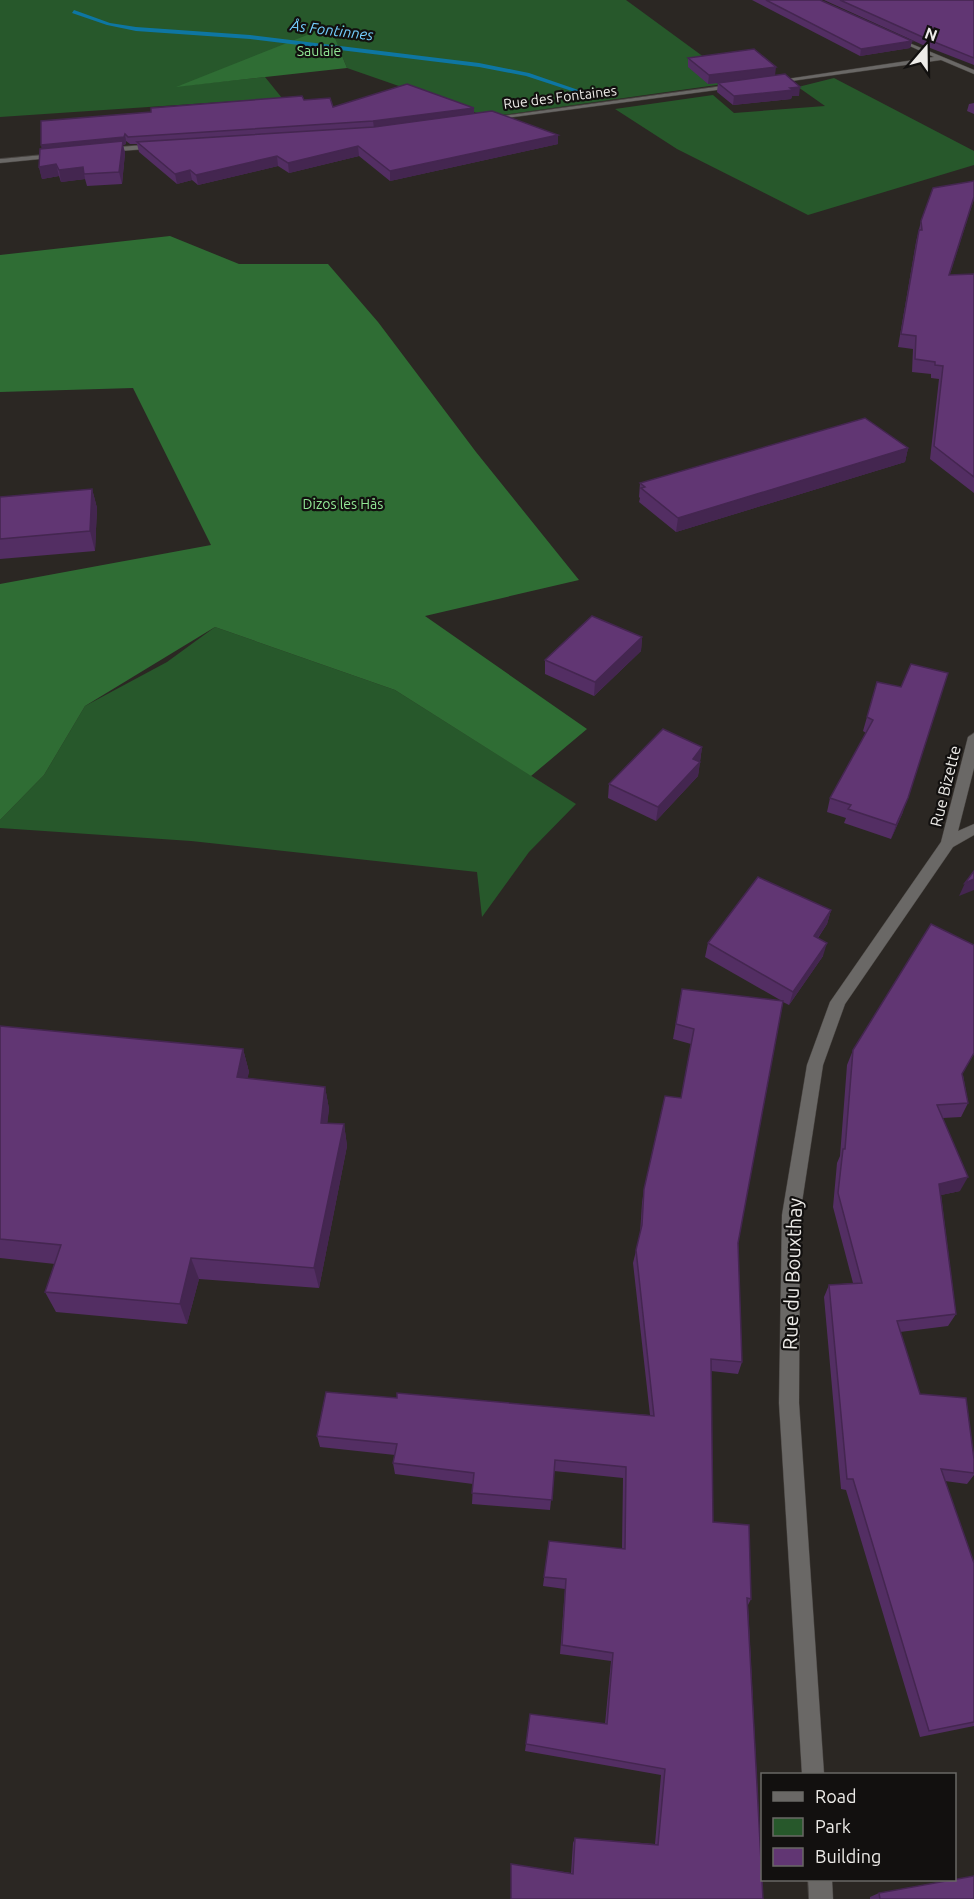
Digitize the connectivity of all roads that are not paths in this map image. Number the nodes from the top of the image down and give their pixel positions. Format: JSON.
{"nodes":[{"id":1,"x":886,"y":33,"type":"edge"},
{"id":2,"x":942,"y":58,"type":"junction"},
{"id":3,"x":974,"y":72,"type":"edge"},
{"id":4,"x":759,"y":83,"type":"edge"},
{"id":5,"x":748,"y":85,"type":"edge"},
{"id":6,"x":472,"y":120,"type":"edge"},
{"id":7,"x":167,"y":146,"type":"edge"},
{"id":8,"x":100,"y":151,"type":"edge"},
{"id":9,"x":66,"y":154,"type":"edge"},
{"id":10,"x":0,"y":161,"type":"edge"},
{"id":11,"x":974,"y":737,"type":"edge"},
{"id":12,"x":974,"y":829,"type":"edge"},
{"id":13,"x":948,"y":843,"type":"junction"},
{"id":14,"x":813,"y":1773,"type":"edge"},
{"id":15,"x":820,"y":1881,"type":"edge"},
{"id":16,"x":821,"y":1899,"type":"edge"}],
"edges":[{"from":1,"to":2,"type":"street"},
{"from":2,"to":3,"type":"street"},
{"from":2,"to":4,"type":"street"},
{"from":5,"to":6,"type":"street","name":"Rue des Fontaines"},
{"from":7,"to":8,"type":"street"},
{"from":9,"to":10,"type":"street"},
{"from":11,"to":13,"type":"street","name":"Rue Bizette"},
{"from":12,"to":13,"type":"street","name":"Rue du Bouxthay"},
{"from":13,"to":14,"type":"street","name":"Rue du Bouxthay"},
{"from":15,"to":16,"type":"street"}]}
